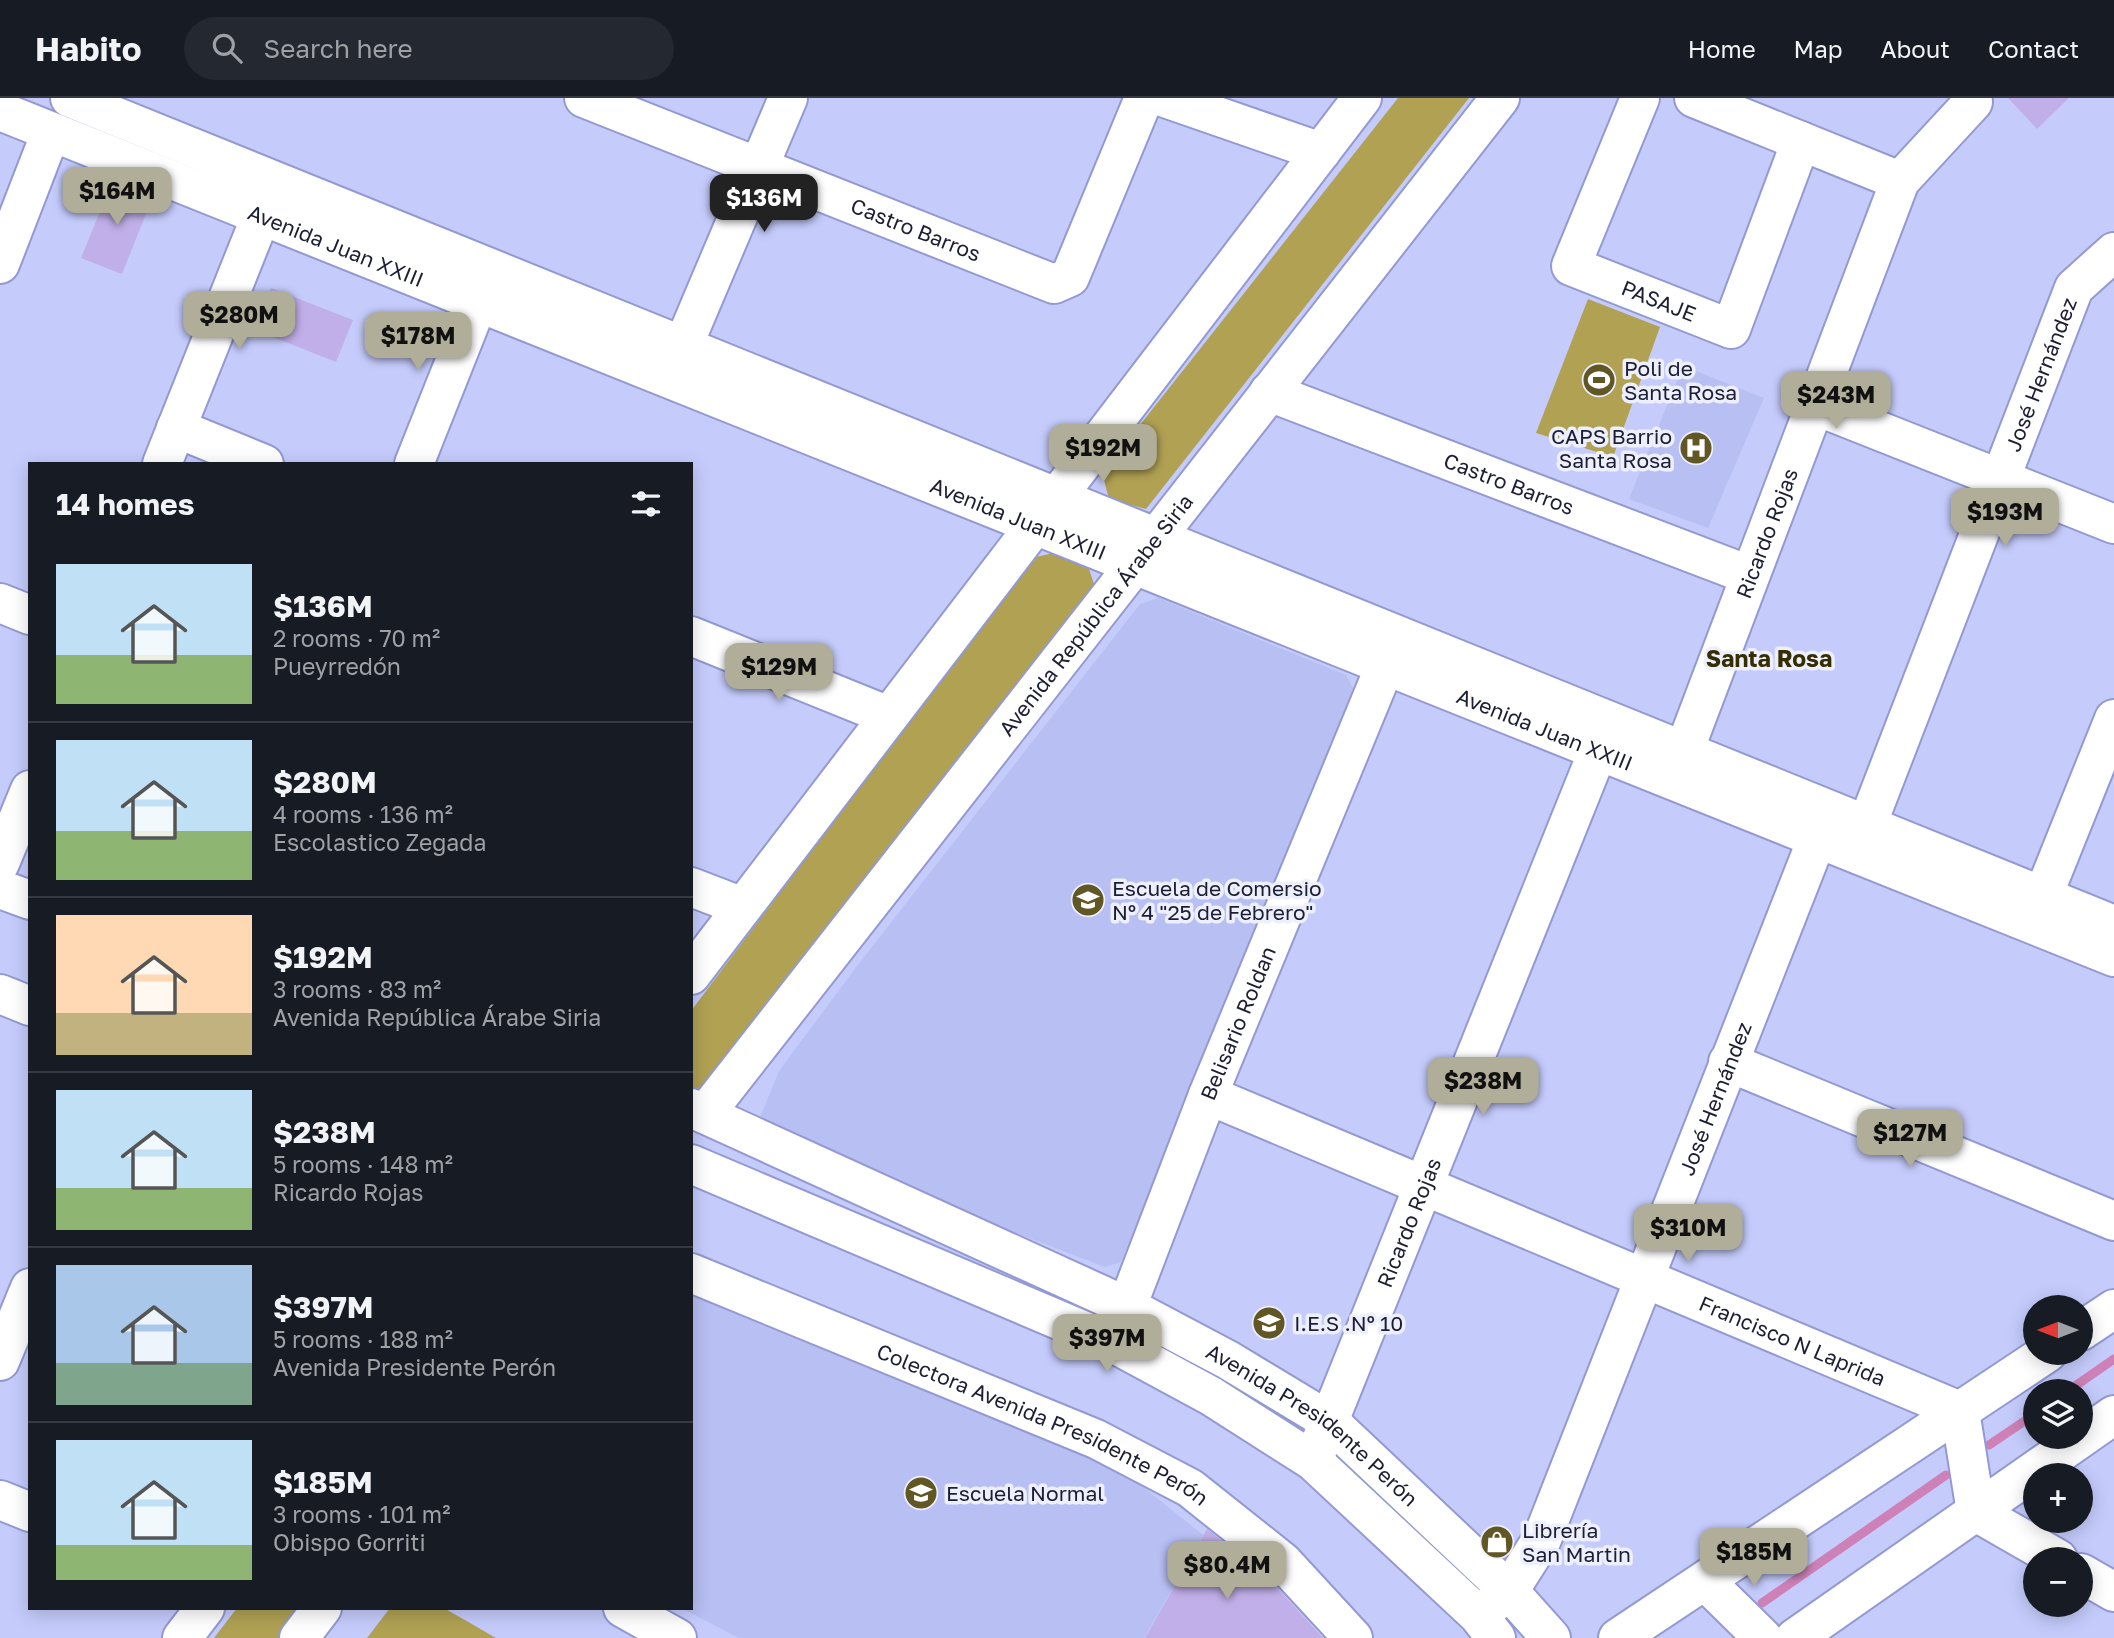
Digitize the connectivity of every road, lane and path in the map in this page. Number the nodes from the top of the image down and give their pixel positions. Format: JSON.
{"nodes":[{"id":1,"x":584,"y":98,"type":"edge"},
{"id":2,"x":788,"y":98,"type":"edge"},
{"id":3,"x":1144,"y":98,"type":"edge"},
{"id":4,"x":1164,"y":98,"type":"edge"},
{"id":5,"x":1362,"y":98,"type":"edge"},
{"id":6,"x":1500,"y":98,"type":"edge"},
{"id":7,"x":1640,"y":98,"type":"edge"},
{"id":8,"x":1694,"y":98,"type":"edge"},
{"id":9,"x":88,"y":101,"type":"edge"},
{"id":10,"x":1973,"y":102,"type":"dead end"},
{"id":11,"x":0,"y":111,"type":"edge"},
{"id":12,"x":51,"y":132,"type":"junction"},
{"id":13,"x":1801,"y":141,"type":"junction"},
{"id":14,"x":1321,"y":152,"type":"junction"},
{"id":15,"x":759,"y":169,"type":"junction"},
{"id":16,"x":1900,"y":181,"type":"junction"},
{"id":17,"x":261,"y":216,"type":"junction"},
{"id":18,"x":2114,"y":252,"type":"edge"},
{"id":19,"x":0,"y":264,"type":"edge"},
{"id":20,"x":478,"y":303,"type":"junction"},
{"id":21,"x":684,"y":346,"type":"junction"},
{"id":22,"x":1269,"y":392,"type":"junction"},
{"id":23,"x":1814,"y":405,"type":"junction"},
{"id":24,"x":176,"y":428,"type":"junction"},
{"id":25,"x":163,"y":462,"type":"edge"},
{"id":26,"x":259,"y":462,"type":"edge"},
{"id":27,"x":415,"y":462,"type":"edge"},
{"id":28,"x":2000,"y":479,"type":"junction"},
{"id":29,"x":1046,"y":511,"type":"junction"},
{"id":30,"x":2114,"y":524,"type":"edge"},
{"id":31,"x":1144,"y":551,"type":"junction"},
{"id":32,"x":1749,"y":575,"type":"junction"},
{"id":33,"x":0,"y":603,"type":"edge"},
{"id":34,"x":28,"y":614,"type":"edge"},
{"id":35,"x":693,"y":637,"type":"edge"},
{"id":36,"x":1385,"y":666,"type":"junction"},
{"id":37,"x":889,"y":716,"type":"junction"},
{"id":38,"x":2114,"y":719,"type":"edge"},
{"id":39,"x":1598,"y":751,"type":"junction"},
{"id":40,"x":1684,"y":751,"type":"junction"},
{"id":41,"x":28,"y":795,"type":"edge"},
{"id":42,"x":1867,"y":825,"type":"junction"},
{"id":43,"x":1817,"y":839,"type":"junction"},
{"id":44,"x":10,"y":843,"type":"edge"},
{"id":45,"x":693,"y":888,"type":"edge"},
{"id":46,"x":0,"y":889,"type":"edge"},
{"id":47,"x":2043,"y":896,"type":"junction"},
{"id":48,"x":28,"y":899,"type":"edge"},
{"id":49,"x":743,"y":907,"type":"junction"},
{"id":50,"x":2114,"y":925,"type":"edge"},
{"id":51,"x":2114,"y":957,"type":"edge"},
{"id":52,"x":693,"y":972,"type":"edge"},
{"id":53,"x":0,"y":994,"type":"edge"},
{"id":54,"x":28,"y":1005,"type":"edge"},
{"id":55,"x":1728,"y":1062,"type":"junction"},
{"id":56,"x":1208,"y":1096,"type":"junction"},
{"id":57,"x":696,"y":1118,"type":"edge"},
{"id":58,"x":693,"y":1165,"type":"edge"},
{"id":59,"x":1424,"y":1186,"type":"junction"},
{"id":60,"x":2114,"y":1221,"type":"edge"},
{"id":61,"x":693,"y":1274,"type":"edge"},
{"id":62,"x":1644,"y":1278,"type":"junction"},
{"id":63,"x":28,"y":1293,"type":"edge"},
{"id":64,"x":1128,"y":1307,"type":"junction"},
{"id":65,"x":2114,"y":1309,"type":"edge"},
{"id":66,"x":2093,"y":1323,"type":"edge"},
{"id":67,"x":1113,"y":1343,"type":"junction"},
{"id":68,"x":0,"y":1361,"type":"edge"},
{"id":69,"x":2029,"y":1365,"type":"edge"},
{"id":70,"x":1960,"y":1410,"type":"junction"},
{"id":71,"x":2114,"y":1415,"type":"edge"},
{"id":72,"x":1329,"y":1422,"type":"junction"},
{"id":73,"x":1313,"y":1461,"type":"junction"},
{"id":74,"x":0,"y":1500,"type":"edge"},
{"id":75,"x":28,"y":1511,"type":"edge"},
{"id":76,"x":1976,"y":1512,"type":"junction"},
{"id":77,"x":2037,"y":1547,"type":"edge"},
{"id":78,"x":2093,"y":1580,"type":"edge"},
{"id":79,"x":1704,"y":1581,"type":"junction"},
{"id":80,"x":1509,"y":1591,"type":"junction"},
{"id":81,"x":2114,"y":1592,"type":"edge"},
{"id":82,"x":203,"y":1610,"type":"edge"},
{"id":83,"x":320,"y":1610,"type":"edge"},
{"id":84,"x":627,"y":1610,"type":"edge"},
{"id":85,"x":1487,"y":1627,"type":"edge"},
{"id":86,"x":182,"y":1638,"type":"edge"},
{"id":87,"x":299,"y":1638,"type":"edge"},
{"id":88,"x":677,"y":1638,"type":"edge"},
{"id":89,"x":1353,"y":1638,"type":"edge"},
{"id":90,"x":1551,"y":1638,"type":"edge"},
{"id":91,"x":1618,"y":1638,"type":"edge"},
{"id":92,"x":1763,"y":1638,"type":"edge"},
{"id":93,"x":1795,"y":1638,"type":"edge"}],
"edges":[{"from":1,"to":15,"type":"street","name":"Castro Barros"},
{"from":2,"to":15,"type":"street"},
{"from":3,"to":15,"type":"street","name":"Castro Barros"},
{"from":4,"to":14,"type":"street"},
{"from":5,"to":14,"type":"street"},
{"from":6,"to":22,"type":"street","name":"Avenida República Árabe Siria"},
{"from":7,"to":13,"type":"street","name":"PASAJE"},
{"from":8,"to":13,"type":"street"},
{"from":9,"to":21,"type":"street","name":"Avenida Juan XXIII"},
{"from":10,"to":16,"type":"street","name":"Ricardo Rojas"},
{"from":11,"to":12,"type":"street","name":"Avenida Juan XXIII"},
{"from":12,"to":17,"type":"street","name":"Avenida Juan XXIII"},
{"from":12,"to":19,"type":"street"},
{"from":13,"to":16,"type":"street"},
{"from":14,"to":29,"type":"street"},
{"from":15,"to":21,"type":"street"},
{"from":16,"to":23,"type":"street","name":"Ricardo Rojas"},
{"from":17,"to":20,"type":"street","name":"Avenida Juan XXIII"},
{"from":17,"to":24,"type":"street"},
{"from":18,"to":28,"type":"street","name":"José Hernández"},
{"from":20,"to":27,"type":"street"},
{"from":20,"to":29,"type":"street","name":"Avenida Juan XXIII"},
{"from":21,"to":29,"type":"street","name":"Avenida Juan XXIII"},
{"from":22,"to":31,"type":"street","name":"Avenida República Árabe Siria"},
{"from":22,"to":32,"type":"street","name":"Castro Barros"},
{"from":23,"to":28,"type":"street"},
{"from":23,"to":32,"type":"street","name":"Ricardo Rojas"},
{"from":24,"to":25,"type":"street"},
{"from":24,"to":26,"type":"street"},
{"from":28,"to":30,"type":"street"},
{"from":28,"to":42,"type":"street","name":"José Hernández"},
{"from":29,"to":31,"type":"street","name":"Avenida Juan XXIII"},
{"from":29,"to":37,"type":"street"},
{"from":31,"to":36,"type":"street","name":"Avenida Juan XXIII"},
{"from":31,"to":40,"type":"street","name":"Avenida Juan XXIII"},
{"from":31,"to":57,"type":"street","name":"Avenida República Árabe Siria"},
{"from":32,"to":40,"type":"street","name":"Ricardo Rojas"},
{"from":33,"to":34,"type":"street"},
{"from":35,"to":37,"type":"street"},
{"from":36,"to":39,"type":"street","name":"Avenida Juan XXIII"},
{"from":36,"to":56,"type":"street","name":"Belisario Roldan"},
{"from":37,"to":49,"type":"street"},
{"from":38,"to":47,"type":"street"},
{"from":39,"to":43,"type":"street","name":"Avenida Juan XXIII"},
{"from":39,"to":59,"type":"street","name":"Ricardo Rojas"},
{"from":40,"to":42,"type":"street","name":"Avenida Juan XXIII"},
{"from":41,"to":44,"type":"street"},
{"from":42,"to":47,"type":"street","name":"Avenida Juan XXIII"},
{"from":43,"to":51,"type":"street","name":"Avenida Juan XXIII"},
{"from":43,"to":55,"type":"street","name":"José Hernández"},
{"from":45,"to":49,"type":"street"},
{"from":46,"to":48,"type":"street"},
{"from":47,"to":50,"type":"street","name":"Avenida Juan XXIII"},
{"from":49,"to":52,"type":"street"},
{"from":53,"to":54,"type":"street"},
{"from":55,"to":60,"type":"street"},
{"from":55,"to":62,"type":"street","name":"José Hernández"},
{"from":56,"to":59,"type":"street","name":"Francisco N Laprida"},
{"from":56,"to":64,"type":"street","name":"Belisario Roldan"},
{"from":57,"to":64,"type":"street","name":"Avenida Presidente Perón"},
{"from":58,"to":67,"type":"street","name":"Avenida Presidente Perón"},
{"from":59,"to":62,"type":"street","name":"Francisco N Laprida"},
{"from":59,"to":72,"type":"street","name":"Ricardo Rojas"},
{"from":61,"to":89,"type":"street","name":"Colectora Avenida Presidente Perón"},
{"from":62,"to":70,"type":"street","name":"Francisco N Laprida"},
{"from":62,"to":80,"type":"street","name":"José Hernández"},
{"from":63,"to":68,"type":"street"},
{"from":64,"to":67,"type":"street","name":"Belisario Roldan"},
{"from":64,"to":72,"type":"street","name":"Avenida Presidente Perón"},
{"from":65,"to":66,"type":"street"},
{"from":67,"to":73,"type":"street","name":"Avenida Presidente Perón"},
{"from":69,"to":70,"type":"street"},
{"from":70,"to":76,"type":"street"},
{"from":70,"to":79,"type":"street"},
{"from":71,"to":76,"type":"street"},
{"from":72,"to":73,"type":"street","name":"Ricardo Rojas"},
{"from":72,"to":80,"type":"street","name":"Avenida Presidente Perón"},
{"from":73,"to":85,"type":"street","name":"Avenida Presidente Perón"},
{"from":74,"to":75,"type":"street"},
{"from":76,"to":77,"type":"street"},
{"from":76,"to":93,"type":"street"},
{"from":78,"to":81,"type":"street"},
{"from":79,"to":91,"type":"street"},
{"from":79,"to":92,"type":"street"},
{"from":80,"to":85,"type":"street","name":"José Hernández"},
{"from":80,"to":90,"type":"street","name":"Avenida Presidente Perón"},
{"from":82,"to":86,"type":"street"},
{"from":83,"to":87,"type":"street"},
{"from":84,"to":88,"type":"street"}]}
